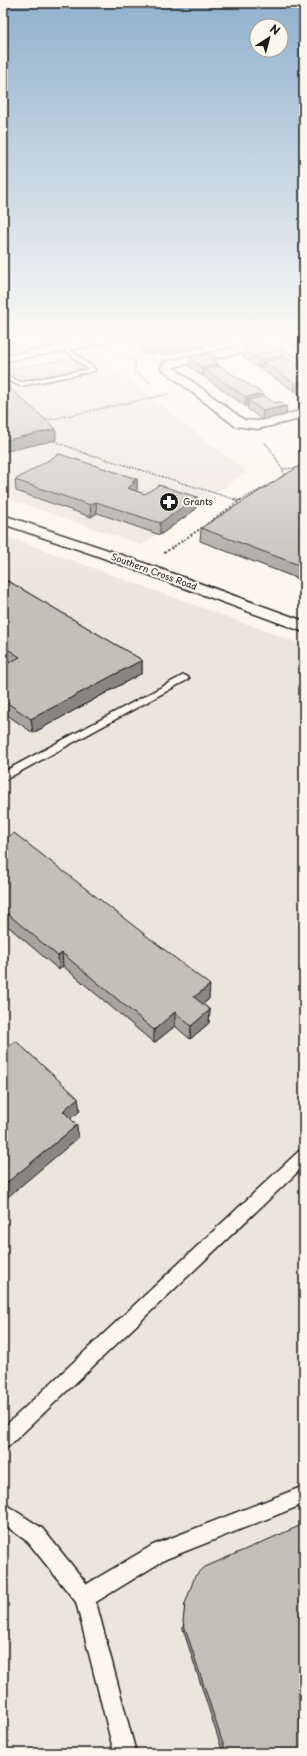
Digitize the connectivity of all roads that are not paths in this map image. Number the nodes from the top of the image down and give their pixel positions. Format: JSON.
{"nodes":[{"id":1,"x":240,"y":423,"type":"edge"},
{"id":2,"x":267,"y":423,"type":"edge"},
{"id":3,"x":3,"y":519,"type":"edge"},
{"id":4,"x":304,"y":627,"type":"edge"},
{"id":5,"x":184,"y":678,"type":"dead end"},
{"id":6,"x":3,"y":777,"type":"edge"},
{"id":7,"x":304,"y":1156,"type":"edge"},
{"id":8,"x":3,"y":1440,"type":"edge"},
{"id":9,"x":304,"y":1495,"type":"edge"},
{"id":10,"x":3,"y":1513,"type":"edge"},
{"id":11,"x":85,"y":1597,"type":"junction"},
{"id":12,"x":125,"y":1753,"type":"edge"}],
"edges":[{"from":1,"to":2,"type":"street"},
{"from":3,"to":4,"type":"street","name":"Southern Cross Road"},
{"from":5,"to":6,"type":"lane"},
{"from":7,"to":8,"type":"lane"},
{"from":9,"to":11,"type":"lane"},
{"from":10,"to":11,"type":"lane"},
{"from":11,"to":12,"type":"lane"}]}
